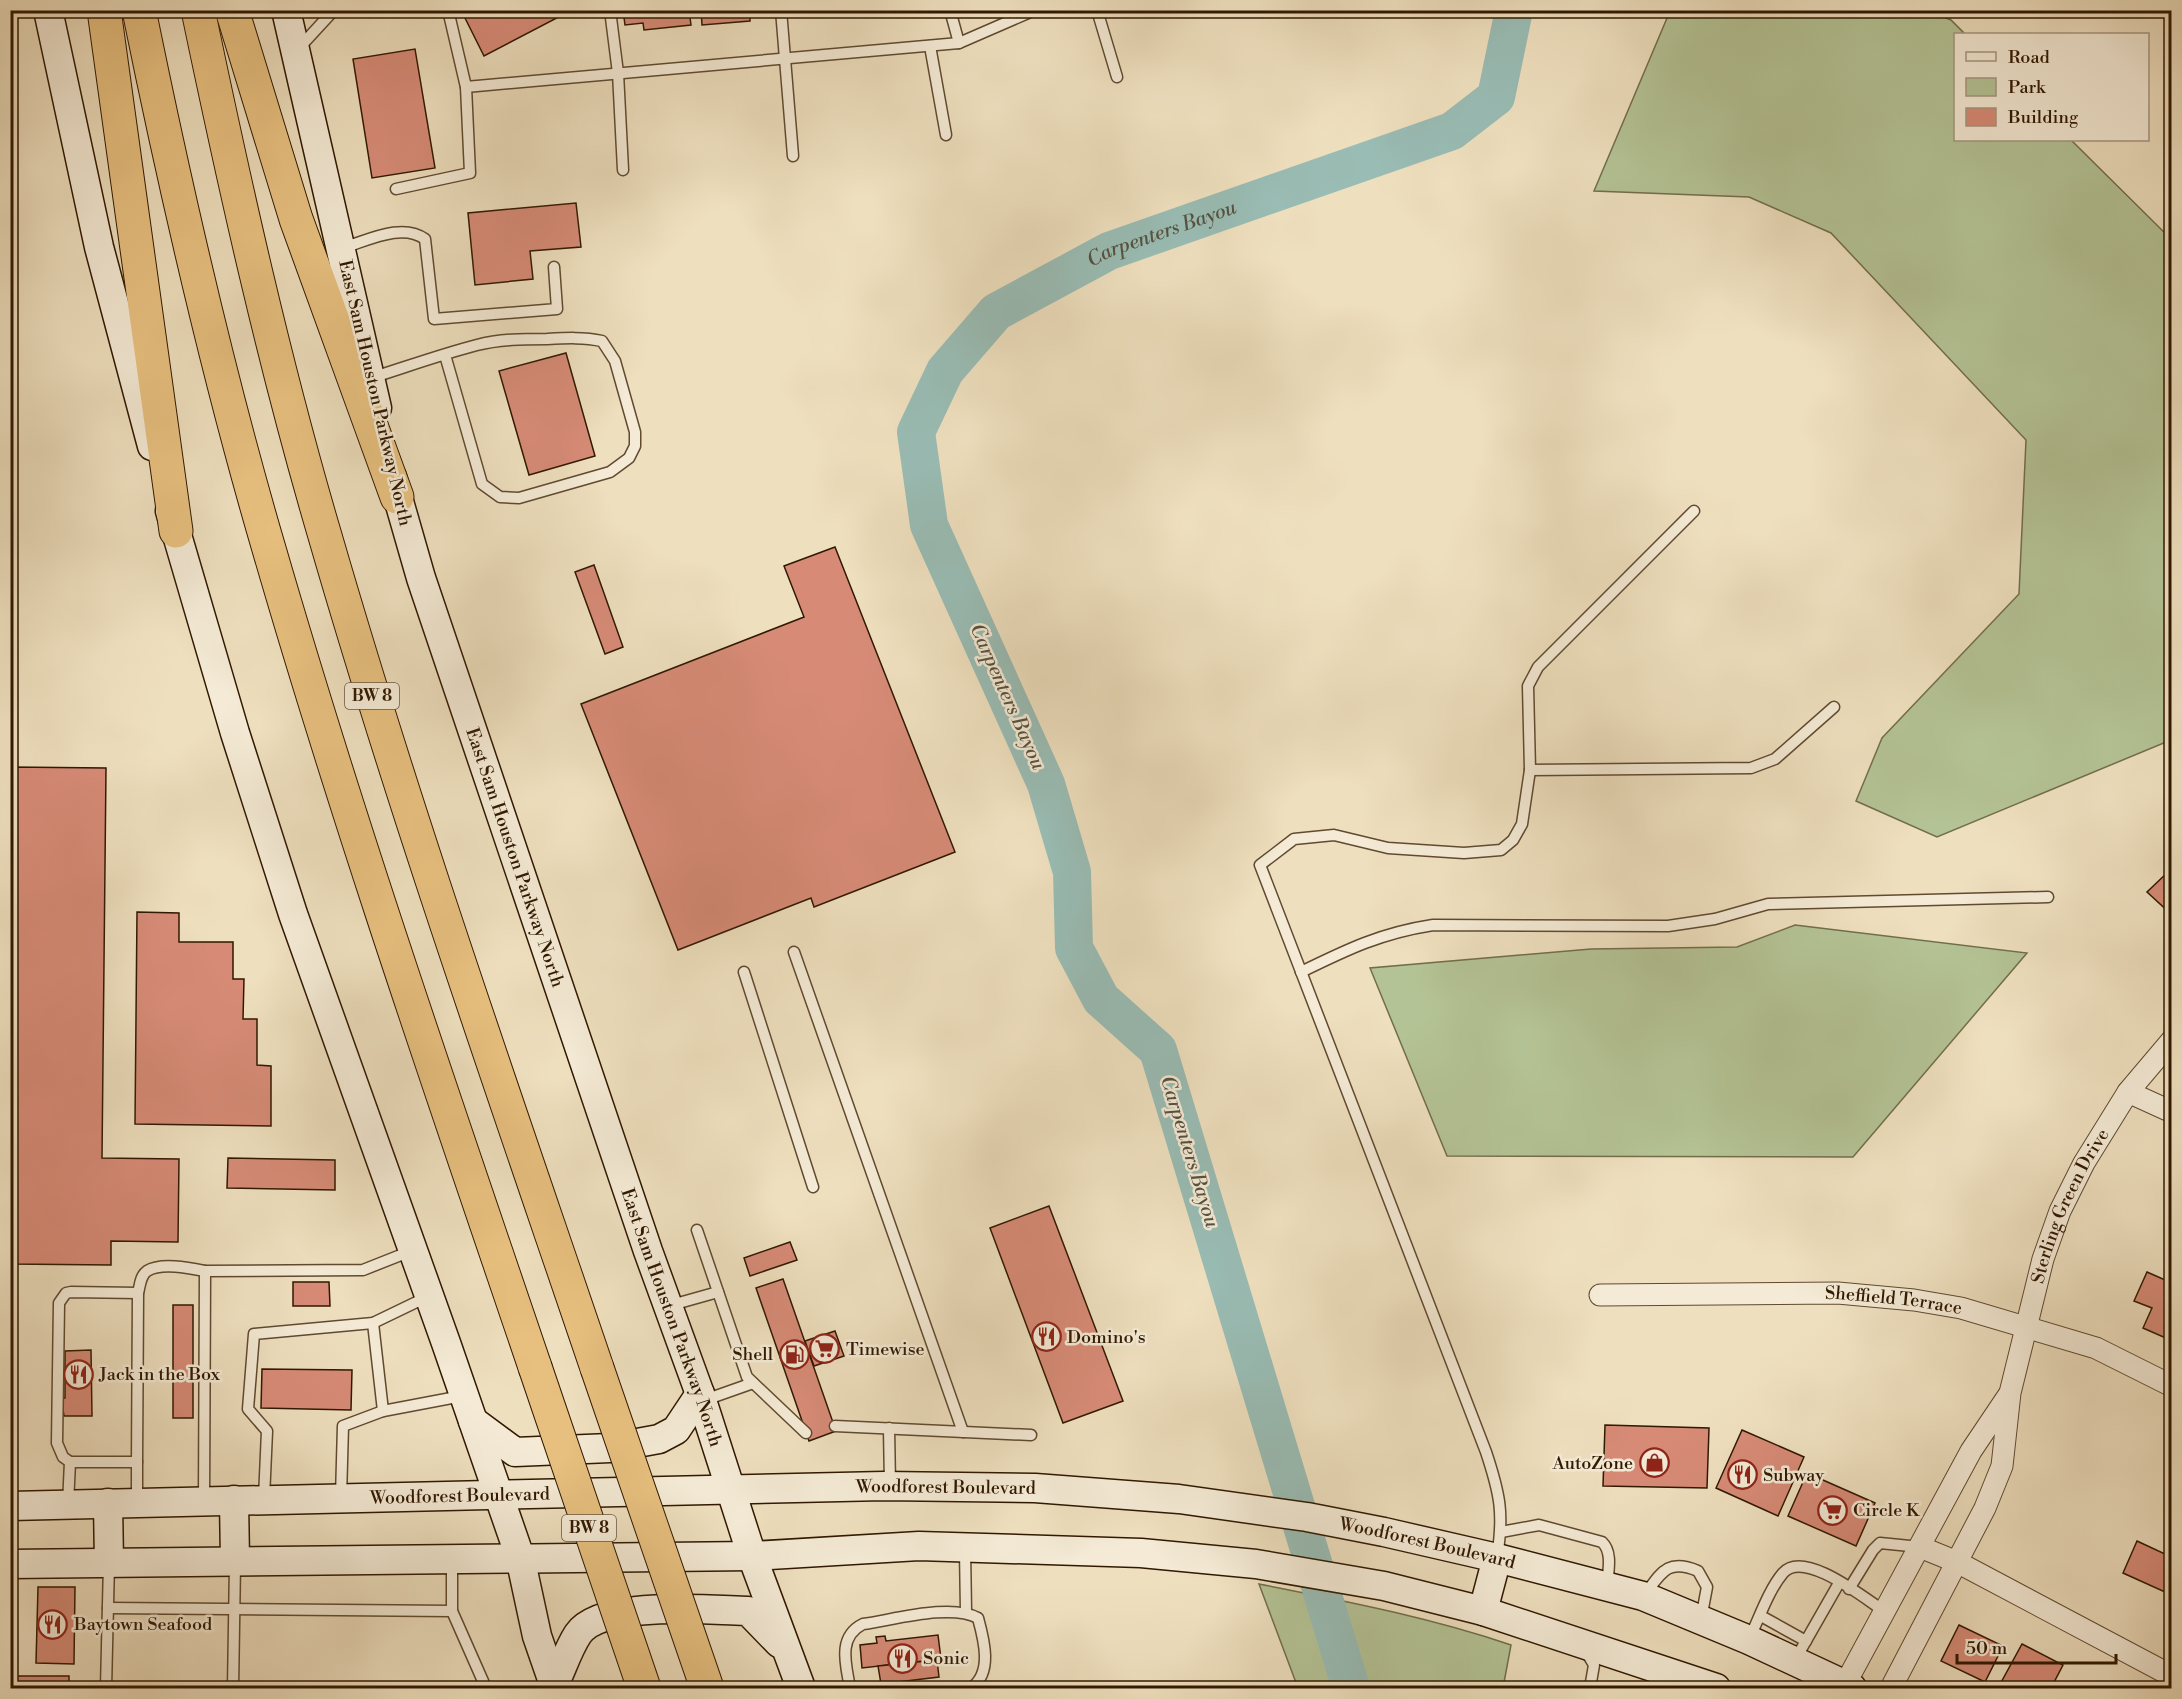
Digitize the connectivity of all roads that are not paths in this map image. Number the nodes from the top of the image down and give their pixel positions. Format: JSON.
{"nodes":[{"id":1,"x":48,"y":10,"type":"edge"},
{"id":2,"x":104,"y":10,"type":"edge"},
{"id":3,"x":139,"y":10,"type":"edge"},
{"id":4,"x":198,"y":10,"type":"edge"},
{"id":5,"x":232,"y":10,"type":"edge"},
{"id":6,"x":286,"y":10,"type":"edge"},
{"id":7,"x":334,"y":10,"type":"edge"},
{"id":8,"x":448,"y":10,"type":"edge"},
{"id":9,"x":610,"y":10,"type":"edge"},
{"id":10,"x":781,"y":10,"type":"edge"},
{"id":11,"x":950,"y":10,"type":"edge"},
{"id":12,"x":1035,"y":10,"type":"edge"},
{"id":13,"x":1097,"y":10,"type":"edge"},
{"id":14,"x":959,"y":43,"type":"junction"},
{"id":15,"x":930,"y":46,"type":"junction"},
{"id":16,"x":295,"y":53,"type":"junction"},
{"id":17,"x":787,"y":58,"type":"junction"},
{"id":18,"x":618,"y":74,"type":"junction"},
{"id":19,"x":1117,"y":76,"type":"dead end"},
{"id":20,"x":466,"y":87,"type":"junction"},
{"id":21,"x":946,"y":135,"type":"dead end"},
{"id":22,"x":793,"y":156,"type":"dead end"},
{"id":23,"x":623,"y":170,"type":"dead end"},
{"id":24,"x":396,"y":189,"type":"dead end"},
{"id":25,"x":342,"y":248,"type":"junction"},
{"id":26,"x":554,"y":267,"type":"dead end"},
{"id":27,"x":445,"y":355,"type":"junction"},
{"id":28,"x":370,"y":378,"type":"junction"},
{"id":29,"x":397,"y":496,"type":"junction"},
{"id":30,"x":1694,"y":512,"type":"dead end"},
{"id":31,"x":176,"y":531,"type":"junction"},
{"id":32,"x":1834,"y":707,"type":"dead end"},
{"id":33,"x":1530,"y":770,"type":"junction"},
{"id":34,"x":2048,"y":897,"type":"dead end"},
{"id":35,"x":794,"y":952,"type":"dead end"},
{"id":36,"x":744,"y":972,"type":"dead end"},
{"id":37,"x":1301,"y":972,"type":"junction"},
{"id":38,"x":2172,"y":1040,"type":"edge"},
{"id":39,"x":2128,"y":1092,"type":"junction"},
{"id":40,"x":2172,"y":1112,"type":"edge"},
{"id":41,"x":813,"y":1187,"type":"dead end"},
{"id":42,"x":697,"y":1230,"type":"dead end"},
{"id":43,"x":413,"y":1250,"type":"junction"},
{"id":44,"x":205,"y":1271,"type":"junction"},
{"id":45,"x":718,"y":1292,"type":"junction"},
{"id":46,"x":138,"y":1293,"type":"junction"},
{"id":47,"x":1600,"y":1295,"type":"dead end"},
{"id":48,"x":430,"y":1296,"type":"junction"},
{"id":49,"x":668,"y":1306,"type":"junction"},
{"id":50,"x":373,"y":1323,"type":"junction"},
{"id":51,"x":2027,"y":1328,"type":"junction"},
{"id":52,"x":753,"y":1383,"type":"junction"},
{"id":53,"x":2172,"y":1386,"type":"edge"},
{"id":54,"x":2010,"y":1393,"type":"junction"},
{"id":55,"x":701,"y":1397,"type":"junction"},
{"id":56,"x":469,"y":1408,"type":"junction"},
{"id":57,"x":383,"y":1411,"type":"junction"},
{"id":58,"x":835,"y":1426,"type":"dead end"},
{"id":59,"x":889,"y":1428,"type":"junction"},
{"id":60,"x":963,"y":1432,"type":"junction"},
{"id":61,"x":806,"y":1433,"type":"dead end"},
{"id":62,"x":1031,"y":1435,"type":"dead end"},
{"id":63,"x":70,"y":1462,"type":"junction"},
{"id":64,"x":137,"y":1462,"type":"junction"},
{"id":65,"x":890,"y":1486,"type":"junction"},
{"id":66,"x":730,"y":1491,"type":"junction"},
{"id":67,"x":498,"y":1494,"type":"junction"},
{"id":68,"x":264,"y":1498,"type":"junction"},
{"id":69,"x":341,"y":1498,"type":"junction"},
{"id":70,"x":234,"y":1500,"type":"junction"},
{"id":71,"x":204,"y":1501,"type":"junction"},
{"id":72,"x":108,"y":1503,"type":"junction"},
{"id":73,"x":137,"y":1503,"type":"junction"},
{"id":74,"x":68,"y":1504,"type":"junction"},
{"id":75,"x":10,"y":1506,"type":"edge"},
{"id":76,"x":1499,"y":1545,"type":"junction"},
{"id":77,"x":965,"y":1546,"type":"junction"},
{"id":78,"x":1920,"y":1547,"type":"junction"},
{"id":79,"x":752,"y":1556,"type":"junction"},
{"id":80,"x":520,"y":1557,"type":"junction"},
{"id":81,"x":452,"y":1558,"type":"junction"},
{"id":82,"x":235,"y":1561,"type":"junction"},
{"id":83,"x":1957,"y":1562,"type":"junction"},
{"id":84,"x":109,"y":1563,"type":"junction"},
{"id":85,"x":10,"y":1564,"type":"edge"},
{"id":86,"x":1844,"y":1586,"type":"junction"},
{"id":87,"x":1607,"y":1587,"type":"junction"},
{"id":88,"x":1644,"y":1596,"type":"junction"},
{"id":89,"x":108,"y":1608,"type":"junction"},
{"id":90,"x":235,"y":1610,"type":"junction"},
{"id":91,"x":452,"y":1611,"type":"junction"},
{"id":92,"x":1483,"y":1611,"type":"junction"},
{"id":93,"x":1884,"y":1611,"type":"junction"},
{"id":94,"x":966,"y":1612,"type":"junction"},
{"id":95,"x":1701,"y":1619,"type":"junction"},
{"id":96,"x":1755,"y":1628,"type":"junction"},
{"id":97,"x":1580,"y":1643,"type":"junction"},
{"id":98,"x":787,"y":1651,"type":"junction"},
{"id":99,"x":1801,"y":1651,"type":"junction"},
{"id":100,"x":2172,"y":1676,"type":"edge"},
{"id":101,"x":555,"y":1687,"type":"edge"},
{"id":102,"x":1847,"y":1687,"type":"edge"},
{"id":103,"x":644,"y":1688,"type":"edge"},
{"id":104,"x":707,"y":1688,"type":"edge"},
{"id":105,"x":106,"y":1689,"type":"edge"},
{"id":106,"x":233,"y":1689,"type":"edge"},
{"id":107,"x":486,"y":1689,"type":"edge"},
{"id":108,"x":801,"y":1689,"type":"edge"},
{"id":109,"x":850,"y":1689,"type":"edge"},
{"id":110,"x":971,"y":1689,"type":"edge"},
{"id":111,"x":1590,"y":1689,"type":"edge"},
{"id":112,"x":1716,"y":1689,"type":"edge"},
{"id":113,"x":1891,"y":1689,"type":"edge"}],
"edges":[{"from":1,"to":31,"type":"main road"},
{"from":2,"to":31,"type":"highway"},
{"from":3,"to":103,"type":"highway","number":"BW 8","bridge":true},
{"from":4,"to":104,"type":"highway","number":"BW 8","bridge":true},
{"from":5,"to":29,"type":"highway"},
{"from":6,"to":16,"type":"main road","name":"East Sam Houston Parkway North"},
{"from":7,"to":16,"type":"lane"},
{"from":8,"to":20,"type":"lane"},
{"from":9,"to":18,"type":"lane"},
{"from":10,"to":17,"type":"lane"},
{"from":11,"to":14,"type":"lane"},
{"from":12,"to":14,"type":"lane"},
{"from":13,"to":19,"type":"lane"},
{"from":14,"to":15,"type":"lane"},
{"from":15,"to":17,"type":"lane"},
{"from":15,"to":21,"type":"lane"},
{"from":16,"to":25,"type":"main road","name":"East Sam Houston Parkway North"},
{"from":17,"to":18,"type":"lane"},
{"from":17,"to":22,"type":"lane"},
{"from":18,"to":20,"type":"lane"},
{"from":18,"to":23,"type":"lane"},
{"from":20,"to":24,"type":"lane"},
{"from":25,"to":26,"type":"lane"},
{"from":25,"to":28,"type":"main road","name":"East Sam Houston Parkway North"},
{"from":27,"to":27,"type":"lane"},
{"from":27,"to":28,"type":"lane"},
{"from":28,"to":29,"type":"main road","name":"East Sam Houston Parkway North"},
{"from":29,"to":49,"type":"main road","name":"East Sam Houston Parkway North"},
{"from":30,"to":33,"type":"lane"},
{"from":31,"to":43,"type":"main road"},
{"from":32,"to":33,"type":"lane"},
{"from":33,"to":37,"type":"lane"},
{"from":34,"to":37,"type":"lane"},
{"from":35,"to":60,"type":"lane"},
{"from":36,"to":41,"type":"lane"},
{"from":37,"to":76,"type":"lane"},
{"from":38,"to":39,"type":"street","name":"Sterling Green Drive"},
{"from":39,"to":40,"type":"street"},
{"from":39,"to":51,"type":"street","name":"Sterling Green Drive"},
{"from":42,"to":45,"type":"lane"},
{"from":43,"to":44,"type":"lane"},
{"from":43,"to":48,"type":"main road"},
{"from":44,"to":46,"type":"lane"},
{"from":44,"to":71,"type":"lane"},
{"from":45,"to":49,"type":"lane"},
{"from":45,"to":52,"type":"lane"},
{"from":46,"to":63,"type":"lane"},
{"from":46,"to":64,"type":"lane"},
{"from":47,"to":51,"type":"street","name":"Sheffield Terrace"},
{"from":48,"to":50,"type":"lane"},
{"from":48,"to":56,"type":"main road"},
{"from":49,"to":55,"type":"main road","name":"East Sam Houston Parkway North"},
{"from":50,"to":57,"type":"lane"},
{"from":50,"to":68,"type":"lane"},
{"from":51,"to":53,"type":"street","name":"Sheffield Terrace"},
{"from":51,"to":54,"type":"street","name":"Sterling Green Drive"},
{"from":52,"to":55,"type":"lane"},
{"from":52,"to":61,"type":"lane"},
{"from":54,"to":78,"type":"street","name":"Sterling Green Drive"},
{"from":54,"to":83,"type":"street","name":"Sterling Green Drive"},
{"from":55,"to":56,"type":"main road"},
{"from":55,"to":66,"type":"main road","name":"East Sam Houston Parkway North"},
{"from":56,"to":57,"type":"lane"},
{"from":56,"to":67,"type":"main road"},
{"from":57,"to":69,"type":"lane"},
{"from":58,"to":59,"type":"lane"},
{"from":59,"to":60,"type":"lane"},
{"from":59,"to":65,"type":"lane"},
{"from":60,"to":62,"type":"lane"},
{"from":63,"to":64,"type":"lane"},
{"from":63,"to":74,"type":"lane"},
{"from":64,"to":73,"type":"lane"},
{"from":65,"to":66,"type":"main road","name":"Woodforest Boulevard"},
{"from":65,"to":76,"type":"main road","name":"Woodforest Boulevard"},
{"from":66,"to":67,"type":"main road","name":"Woodforest Boulevard"},
{"from":66,"to":79,"type":"main road","name":"East Sam Houston Parkway North"},
{"from":67,"to":69,"type":"main road","name":"Woodforest Boulevard"},
{"from":67,"to":80,"type":"main road"},
{"from":68,"to":69,"type":"main road","name":"Woodforest Boulevard"},
{"from":68,"to":70,"type":"main road","name":"Woodforest Boulevard"},
{"from":70,"to":71,"type":"main road","name":"Woodforest Boulevard"},
{"from":70,"to":82,"type":"main road"},
{"from":71,"to":73,"type":"main road","name":"Woodforest Boulevard"},
{"from":72,"to":73,"type":"main road","name":"Woodforest Boulevard"},
{"from":72,"to":74,"type":"main road","name":"Woodforest Boulevard"},
{"from":72,"to":84,"type":"main road"},
{"from":74,"to":75,"type":"main road","name":"Woodforest Boulevard"},
{"from":76,"to":87,"type":"main road","name":"Woodforest Boulevard"},
{"from":76,"to":87,"type":"lane"},
{"from":76,"to":92,"type":"main road"},
{"from":77,"to":79,"type":"main road"},
{"from":77,"to":92,"type":"main road"},
{"from":77,"to":94,"type":"lane"},
{"from":78,"to":83,"type":"street"},
{"from":78,"to":86,"type":"lane"},
{"from":78,"to":93,"type":"street","name":"Sterling Green Drive"},
{"from":79,"to":80,"type":"main road"},
{"from":79,"to":98,"type":"main road","name":"East Sam Houston Parkway North"},
{"from":80,"to":81,"type":"main road"},
{"from":80,"to":101,"type":"main road"},
{"from":81,"to":82,"type":"main road"},
{"from":81,"to":91,"type":"lane"},
{"from":82,"to":84,"type":"main road"},
{"from":82,"to":90,"type":"lane"},
{"from":83,"to":100,"type":"street"},
{"from":83,"to":113,"type":"street","name":"Sterling Green Drive"},
{"from":84,"to":85,"type":"main road"},
{"from":84,"to":89,"type":"lane"},
{"from":86,"to":93,"type":"lane"},
{"from":86,"to":96,"type":"lane"},
{"from":86,"to":99,"type":"lane"},
{"from":87,"to":88,"type":"main road","name":"Woodforest Boulevard"},
{"from":88,"to":95,"type":"main road","name":"Woodforest Boulevard"},
{"from":88,"to":95,"type":"lane"},
{"from":89,"to":90,"type":"lane"},
{"from":89,"to":105,"type":"lane"},
{"from":90,"to":91,"type":"lane"},
{"from":90,"to":106,"type":"lane"},
{"from":91,"to":107,"type":"lane"},
{"from":92,"to":97,"type":"main road"},
{"from":93,"to":102,"type":"street","name":"Sterling Green Drive"},
{"from":94,"to":109,"type":"lane"},
{"from":94,"to":110,"type":"lane"},
{"from":95,"to":96,"type":"main road","name":"Woodforest Boulevard"},
{"from":96,"to":99,"type":"main road","name":"Woodforest Boulevard"},
{"from":97,"to":111,"type":"lane"},
{"from":97,"to":112,"type":"main road"},
{"from":98,"to":101,"type":"main road"},
{"from":98,"to":108,"type":"main road","name":"East Sam Houston Parkway North"},
{"from":99,"to":102,"type":"main road","name":"Woodforest Boulevard"}]}
